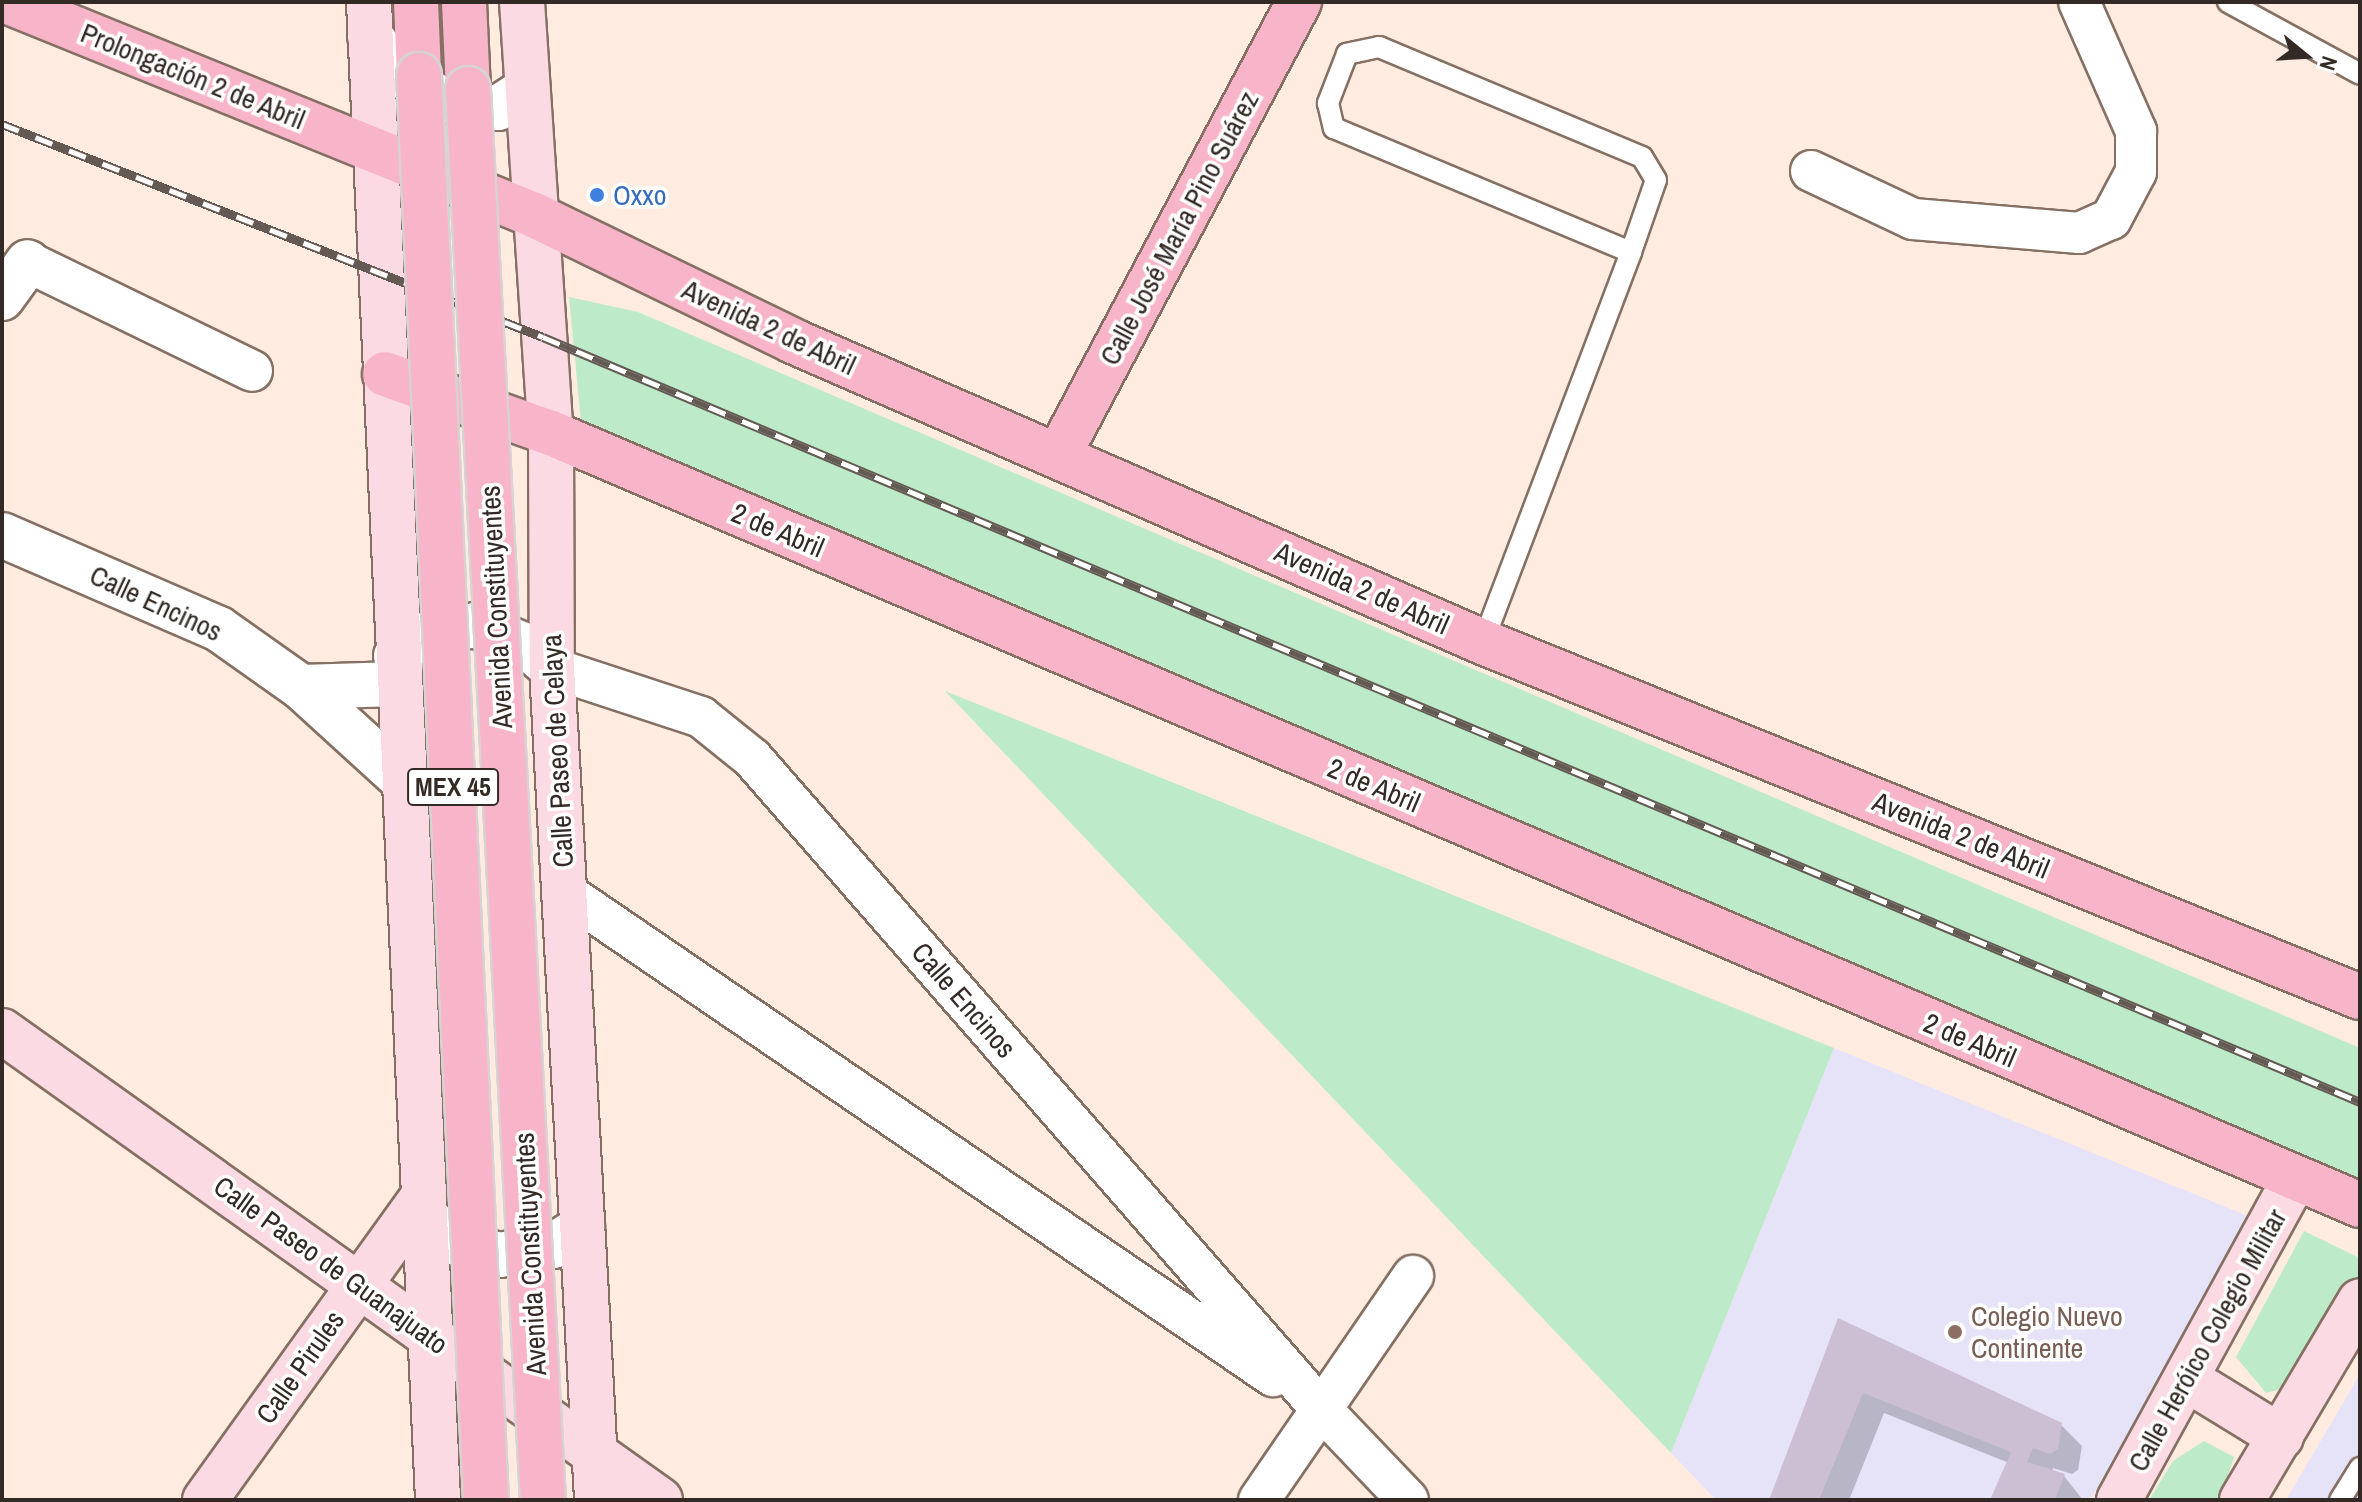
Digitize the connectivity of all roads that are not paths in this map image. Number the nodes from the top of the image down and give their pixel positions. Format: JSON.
{"nodes":[{"id":1,"x":9,"y":2,"type":"edge"},
{"id":2,"x":416,"y":2,"type":"edge"},
{"id":3,"x":464,"y":2,"type":"edge"},
{"id":4,"x":522,"y":2,"type":"edge"},
{"id":5,"x":1299,"y":2,"type":"edge"},
{"id":6,"x":2079,"y":2,"type":"edge"},
{"id":7,"x":2228,"y":2,"type":"edge"},
{"id":8,"x":370,"y":19,"type":"edge"},
{"id":9,"x":2360,"y":74,"type":"edge"},
{"id":10,"x":527,"y":89,"type":"junction"},
{"id":11,"x":376,"y":150,"type":"junction"},
{"id":12,"x":1811,"y":171,"type":"dead end"},
{"id":13,"x":534,"y":215,"type":"junction"},
{"id":14,"x":1631,"y":252,"type":"junction"},
{"id":15,"x":28,"y":262,"type":"joint"},
{"id":16,"x":2,"y":298,"type":"edge"},
{"id":17,"x":252,"y":371,"type":"dead end"},
{"id":18,"x":385,"y":374,"type":"junction"},
{"id":19,"x":551,"y":433,"type":"junction"},
{"id":20,"x":1059,"y":454,"type":"junction"},
{"id":21,"x":2,"y":535,"type":"edge"},
{"id":22,"x":1483,"y":642,"type":"junction"},
{"id":23,"x":552,"y":668,"type":"junction"},
{"id":24,"x":396,"y":670,"type":"junction"},
{"id":25,"x":301,"y":687,"type":"junction"},
{"id":26,"x":401,"y":778,"type":"junction"},
{"id":27,"x":563,"y":891,"type":"junction"},
{"id":28,"x":2360,"y":997,"type":"edge"},
{"id":29,"x":2,"y":1031,"type":"edge"},
{"id":30,"x":2295,"y":1179,"type":"junction"},
{"id":31,"x":2360,"y":1205,"type":"edge"},
{"id":32,"x":424,"y":1206,"type":"junction"},
{"id":33,"x":582,"y":1227,"type":"junction"},
{"id":34,"x":1413,"y":1276,"type":"dead end"},
{"id":35,"x":360,"y":1282,"type":"junction"},
{"id":36,"x":2360,"y":1301,"type":"edge"},
{"id":37,"x":430,"y":1338,"type":"junction"},
{"id":38,"x":2188,"y":1380,"type":"junction"},
{"id":39,"x":1322,"y":1410,"type":"junction"},
{"id":40,"x":2281,"y":1437,"type":"junction"},
{"id":41,"x":595,"y":1453,"type":"junction"},
{"id":42,"x":2360,"y":1468,"type":"edge"},
{"id":43,"x":640,"y":1495,"type":"edge"},
{"id":44,"x":205,"y":1500,"type":"edge"},
{"id":45,"x":438,"y":1500,"type":"edge"},
{"id":46,"x":486,"y":1500,"type":"edge"},
{"id":47,"x":543,"y":1500,"type":"edge"},
{"id":48,"x":597,"y":1500,"type":"edge"},
{"id":49,"x":1259,"y":1500,"type":"edge"},
{"id":50,"x":1408,"y":1500,"type":"edge"},
{"id":51,"x":2119,"y":1500,"type":"edge"},
{"id":52,"x":2242,"y":1500,"type":"edge"},
{"id":53,"x":2340,"y":1500,"type":"edge"}],
"edges":[{"from":1,"to":11,"type":"main road","name":"Prolongación 2 de Abril"},
{"from":2,"to":46,"type":"main road","name":"Avenida Constituyentes","number":"MEX 45","bridge":true},
{"from":3,"to":47,"type":"main road","name":"Avenida Constituyentes","number":"MEX 45","bridge":true},
{"from":4,"to":10,"type":"main road","name":"Calle Paseo de Celaya"},
{"from":5,"to":20,"type":"main road","name":"Calle José María Pino Suárez"},
{"from":6,"to":12,"type":"street"},
{"from":7,"to":9,"type":"lane"},
{"from":8,"to":10,"type":"street"},
{"from":8,"to":11,"type":"main road"},
{"from":10,"to":13,"type":"main road","name":"Calle Paseo de Celaya"},
{"from":11,"to":13,"type":"main road","name":"Avenida 2 de Abril"},
{"from":11,"to":18,"type":"main road"},
{"from":13,"to":19,"type":"main road","name":"Calle Paseo de Celaya"},
{"from":13,"to":20,"type":"main road","name":"Avenida 2 de Abril"},
{"from":14,"to":14,"type":"lane"},
{"from":14,"to":22,"type":"lane"},
{"from":15,"to":16,"type":"street"},
{"from":15,"to":17,"type":"street"},
{"from":18,"to":19,"type":"main road","name":"2 de Abril"},
{"from":18,"to":24,"type":"main road"},
{"from":19,"to":23,"type":"main road","name":"Calle Paseo de Celaya"},
{"from":19,"to":30,"type":"main road","name":"2 de Abril"},
{"from":20,"to":22,"type":"main road","name":"Avenida 2 de Abril"},
{"from":21,"to":25,"type":"street","name":"Calle Encinos"},
{"from":22,"to":28,"type":"main road","name":"Avenida 2 de Abril"},
{"from":23,"to":24,"type":"street"},
{"from":23,"to":27,"type":"main road","name":"Calle Paseo de Celaya"},
{"from":23,"to":39,"type":"street","name":"Calle Encinos"},
{"from":24,"to":25,"type":"street"},
{"from":24,"to":26,"type":"main road"},
{"from":25,"to":26,"type":"street","name":"Calle Encinos"},
{"from":26,"to":32,"type":"main road"},
{"from":27,"to":33,"type":"main road","name":"Calle Paseo de Celaya"},
{"from":27,"to":39,"type":"street","name":"Calle Encinos"},
{"from":29,"to":35,"type":"main road","name":"Calle Paseo de Guanajuato"},
{"from":30,"to":31,"type":"main road","name":"2 de Abril"},
{"from":30,"to":38,"type":"main road","name":"Calle Heróico Colegio Militar"},
{"from":32,"to":33,"type":"street"},
{"from":32,"to":35,"type":"main road","name":"Calle Pirules"},
{"from":32,"to":37,"type":"main road"},
{"from":33,"to":41,"type":"main road","name":"Calle Paseo de Celaya"},
{"from":34,"to":39,"type":"street"},
{"from":35,"to":37,"type":"main road","name":"Calle Paseo de Guanajuato"},
{"from":35,"to":44,"type":"main road","name":"Calle Pirules"},
{"from":36,"to":40,"type":"main road"},
{"from":37,"to":41,"type":"main road","name":"Calle Paseo de Guanajuato"},
{"from":37,"to":45,"type":"main road"},
{"from":38,"to":40,"type":"main road"},
{"from":38,"to":51,"type":"main road","name":"Calle Heróico Colegio Militar"},
{"from":39,"to":49,"type":"street"},
{"from":39,"to":50,"type":"street","name":"Calle Encinos"},
{"from":40,"to":52,"type":"main road"},
{"from":41,"to":43,"type":"main road","name":"Calle Paseo de Guanajuato"},
{"from":41,"to":48,"type":"main road","name":"Calle Paseo de Celaya"},
{"from":42,"to":53,"type":"lane"}]}
